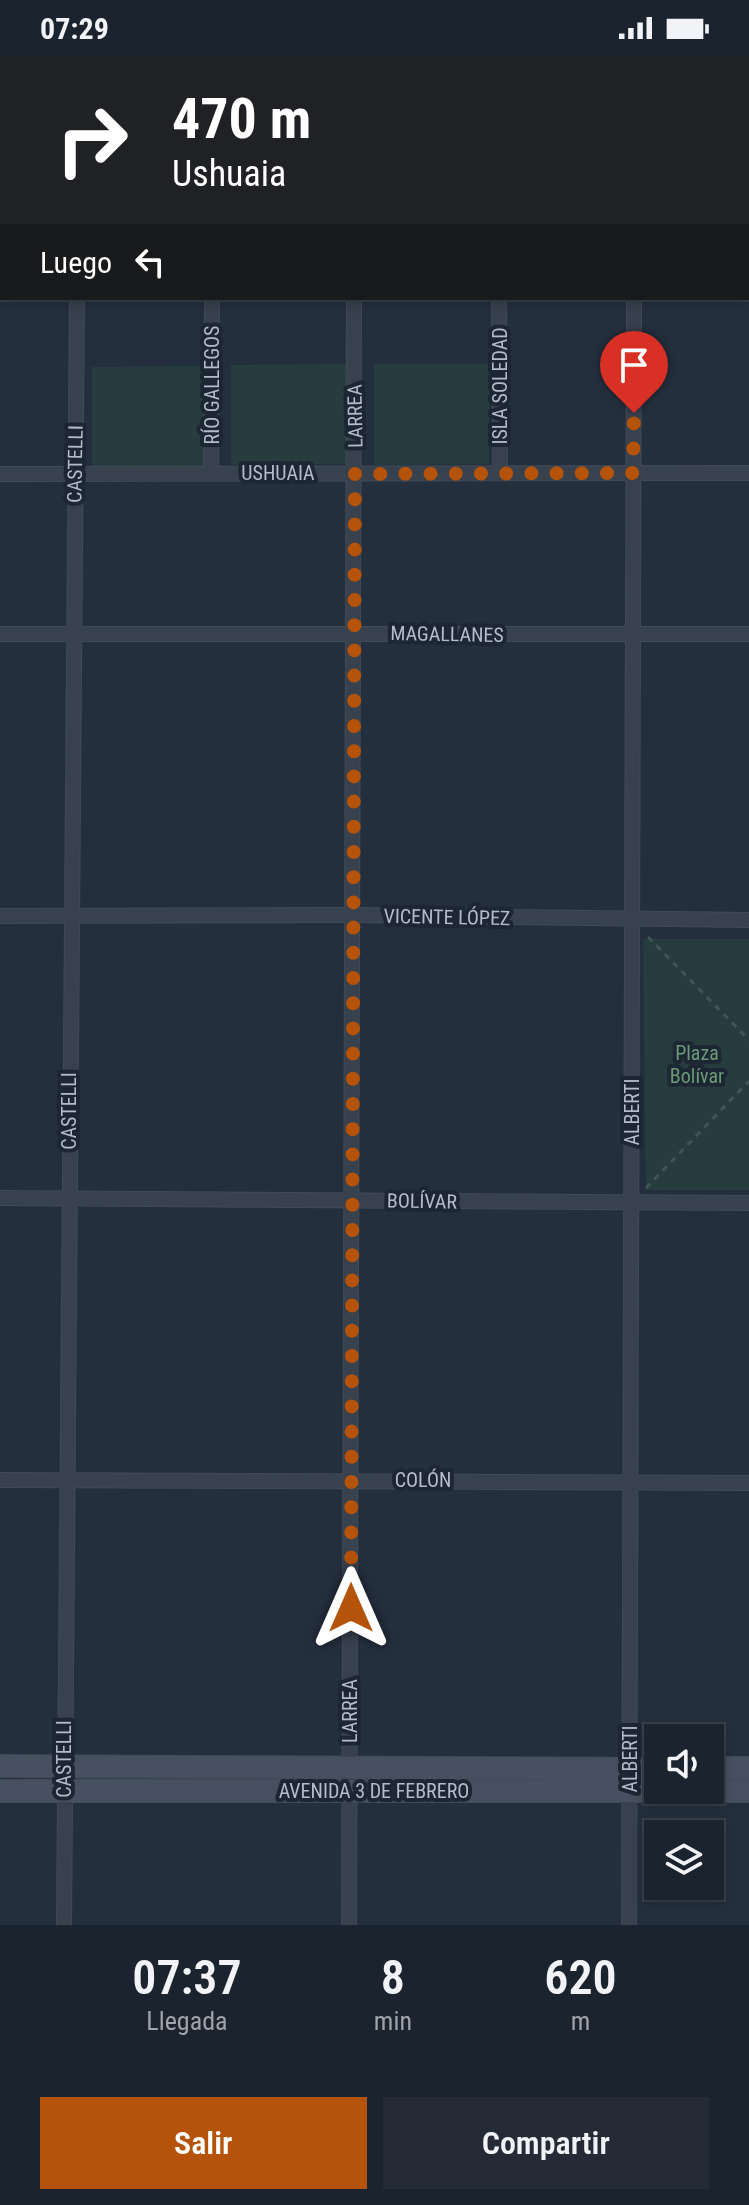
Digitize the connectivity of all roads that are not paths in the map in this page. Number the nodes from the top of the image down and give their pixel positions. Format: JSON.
{"nodes":[{"id":1,"x":77,"y":300,"type":"edge"},
{"id":2,"x":212,"y":300,"type":"edge"},
{"id":3,"x":354,"y":300,"type":"edge"},
{"id":4,"x":499,"y":300,"type":"edge"},
{"id":5,"x":634,"y":300,"type":"edge"},
{"id":6,"x":211,"y":473,"type":"junction"},
{"id":7,"x":500,"y":473,"type":"junction"},
{"id":8,"x":633,"y":473,"type":"junction"},
{"id":9,"x":749,"y":473,"type":"edge"},
{"id":10,"x":0,"y":474,"type":"edge"},
{"id":11,"x":75,"y":474,"type":"junction"},
{"id":12,"x":355,"y":474,"type":"junction"},
{"id":13,"x":355,"y":633,"type":"junction"},
{"id":14,"x":0,"y":634,"type":"edge"},
{"id":15,"x":749,"y":634,"type":"edge"},
{"id":16,"x":73,"y":635,"type":"junction"},
{"id":17,"x":633,"y":636,"type":"junction"},
{"id":18,"x":354,"y":915,"type":"junction"},
{"id":19,"x":0,"y":916,"type":"edge"},
{"id":20,"x":71,"y":916,"type":"junction"},
{"id":21,"x":749,"y":920,"type":"edge"},
{"id":22,"x":632,"y":921,"type":"junction"},
{"id":23,"x":0,"y":1198,"type":"edge"},
{"id":24,"x":69,"y":1198,"type":"junction"},
{"id":25,"x":352,"y":1201,"type":"junction"},
{"id":26,"x":631,"y":1203,"type":"junction"},
{"id":27,"x":749,"y":1203,"type":"edge"},
{"id":28,"x":0,"y":1480,"type":"edge"},
{"id":29,"x":351,"y":1480,"type":"junction"},
{"id":30,"x":67,"y":1481,"type":"junction"},
{"id":31,"x":631,"y":1481,"type":"junction"},
{"id":32,"x":749,"y":1483,"type":"edge"},
{"id":33,"x":0,"y":1766,"type":"edge"},
{"id":34,"x":64,"y":1766,"type":"junction"},
{"id":35,"x":350,"y":1767,"type":"junction"},
{"id":36,"x":724,"y":1768,"type":"edge"},
{"id":37,"x":749,"y":1768,"type":"edge"},
{"id":38,"x":630,"y":1769,"type":"junction"},
{"id":39,"x":644,"y":1769,"type":"edge"},
{"id":40,"x":0,"y":1791,"type":"edge"},
{"id":41,"x":64,"y":1791,"type":"junction"},
{"id":42,"x":350,"y":1791,"type":"junction"},
{"id":43,"x":749,"y":1791,"type":"edge"},
{"id":44,"x":630,"y":1792,"type":"junction"},
{"id":45,"x":64,"y":1925,"type":"edge"},
{"id":46,"x":349,"y":1925,"type":"edge"},
{"id":47,"x":629,"y":1925,"type":"edge"}],
"edges":[{"from":1,"to":11,"type":"street","name":"CASTELLI"},
{"from":2,"to":6,"type":"street","name":"RÍO GALLEGOS"},
{"from":3,"to":12,"type":"street","name":"LARREA"},
{"from":4,"to":7,"type":"street","name":"ISLA SOLEDAD"},
{"from":5,"to":8,"type":"street","name":"ALBERTI"},
{"from":6,"to":11,"type":"street","name":"USHUAIA"},
{"from":6,"to":12,"type":"street","name":"USHUAIA"},
{"from":7,"to":8,"type":"street","name":"USHUAIA"},
{"from":7,"to":12,"type":"street","name":"USHUAIA"},
{"from":8,"to":9,"type":"street","name":"USHUAIA"},
{"from":8,"to":17,"type":"street","name":"ALBERTI"},
{"from":10,"to":11,"type":"street","name":"USHUAIA"},
{"from":11,"to":16,"type":"street","name":"CASTELLI"},
{"from":12,"to":13,"type":"street","name":"LARREA"},
{"from":13,"to":16,"type":"street","name":"MAGALLANES"},
{"from":13,"to":17,"type":"street","name":"MAGALLANES"},
{"from":13,"to":18,"type":"street","name":"LARREA"},
{"from":14,"to":16,"type":"street","name":"MAGALLANES"},
{"from":15,"to":17,"type":"street","name":"MAGALLANES"},
{"from":16,"to":20,"type":"street","name":"CASTELLI"},
{"from":17,"to":22,"type":"street","name":"ALBERTI"},
{"from":18,"to":20,"type":"street","name":"VICENTE LÓPEZ"},
{"from":18,"to":22,"type":"street","name":"VICENTE LÓPEZ"},
{"from":18,"to":25,"type":"street","name":"LARREA"},
{"from":19,"to":20,"type":"street","name":"VICENTE LÓPEZ"},
{"from":20,"to":24,"type":"street","name":"CASTELLI"},
{"from":21,"to":22,"type":"street","name":"VICENTE LÓPEZ"},
{"from":22,"to":26,"type":"street","name":"ALBERTI"},
{"from":23,"to":24,"type":"street","name":"BOLÍVAR"},
{"from":24,"to":25,"type":"street","name":"BOLÍVAR"},
{"from":24,"to":30,"type":"street","name":"CASTELLI"},
{"from":25,"to":26,"type":"street","name":"BOLÍVAR"},
{"from":25,"to":29,"type":"street","name":"LARREA"},
{"from":26,"to":27,"type":"street","name":"BOLÍVAR"},
{"from":26,"to":31,"type":"street","name":"ALBERTI"},
{"from":28,"to":30,"type":"street","name":"COLÓN"},
{"from":29,"to":30,"type":"street","name":"COLÓN"},
{"from":29,"to":31,"type":"street","name":"COLÓN"},
{"from":29,"to":35,"type":"street","name":"LARREA"},
{"from":30,"to":34,"type":"street","name":"CASTELLI"},
{"from":31,"to":32,"type":"street","name":"COLÓN"},
{"from":31,"to":38,"type":"street","name":"ALBERTI"},
{"from":33,"to":34,"type":"street","name":"AVENIDA 3 DE FEBRERO"},
{"from":34,"to":35,"type":"street","name":"AVENIDA 3 DE FEBRERO"},
{"from":34,"to":41,"type":"street","name":"CASTELLI"},
{"from":35,"to":38,"type":"street","name":"AVENIDA 3 DE FEBRERO"},
{"from":35,"to":42,"type":"street","name":"LARREA"},
{"from":36,"to":37,"type":"street"},
{"from":38,"to":39,"type":"street","name":"AVENIDA 3 DE FEBRERO"},
{"from":38,"to":44,"type":"street","name":"ALBERTI"},
{"from":40,"to":41,"type":"street","name":"AVENIDA 3 DE FEBRERO"},
{"from":41,"to":42,"type":"street","name":"AVENIDA 3 DE FEBRERO"},
{"from":41,"to":45,"type":"street","name":"CASTELLI"},
{"from":42,"to":44,"type":"street","name":"AVENIDA 3 DE FEBRERO"},
{"from":42,"to":46,"type":"street","name":"LARREA"},
{"from":43,"to":44,"type":"street","name":"AVENIDA 3 DE FEBRERO"},
{"from":44,"to":47,"type":"street","name":"ALBERTI"}]}
